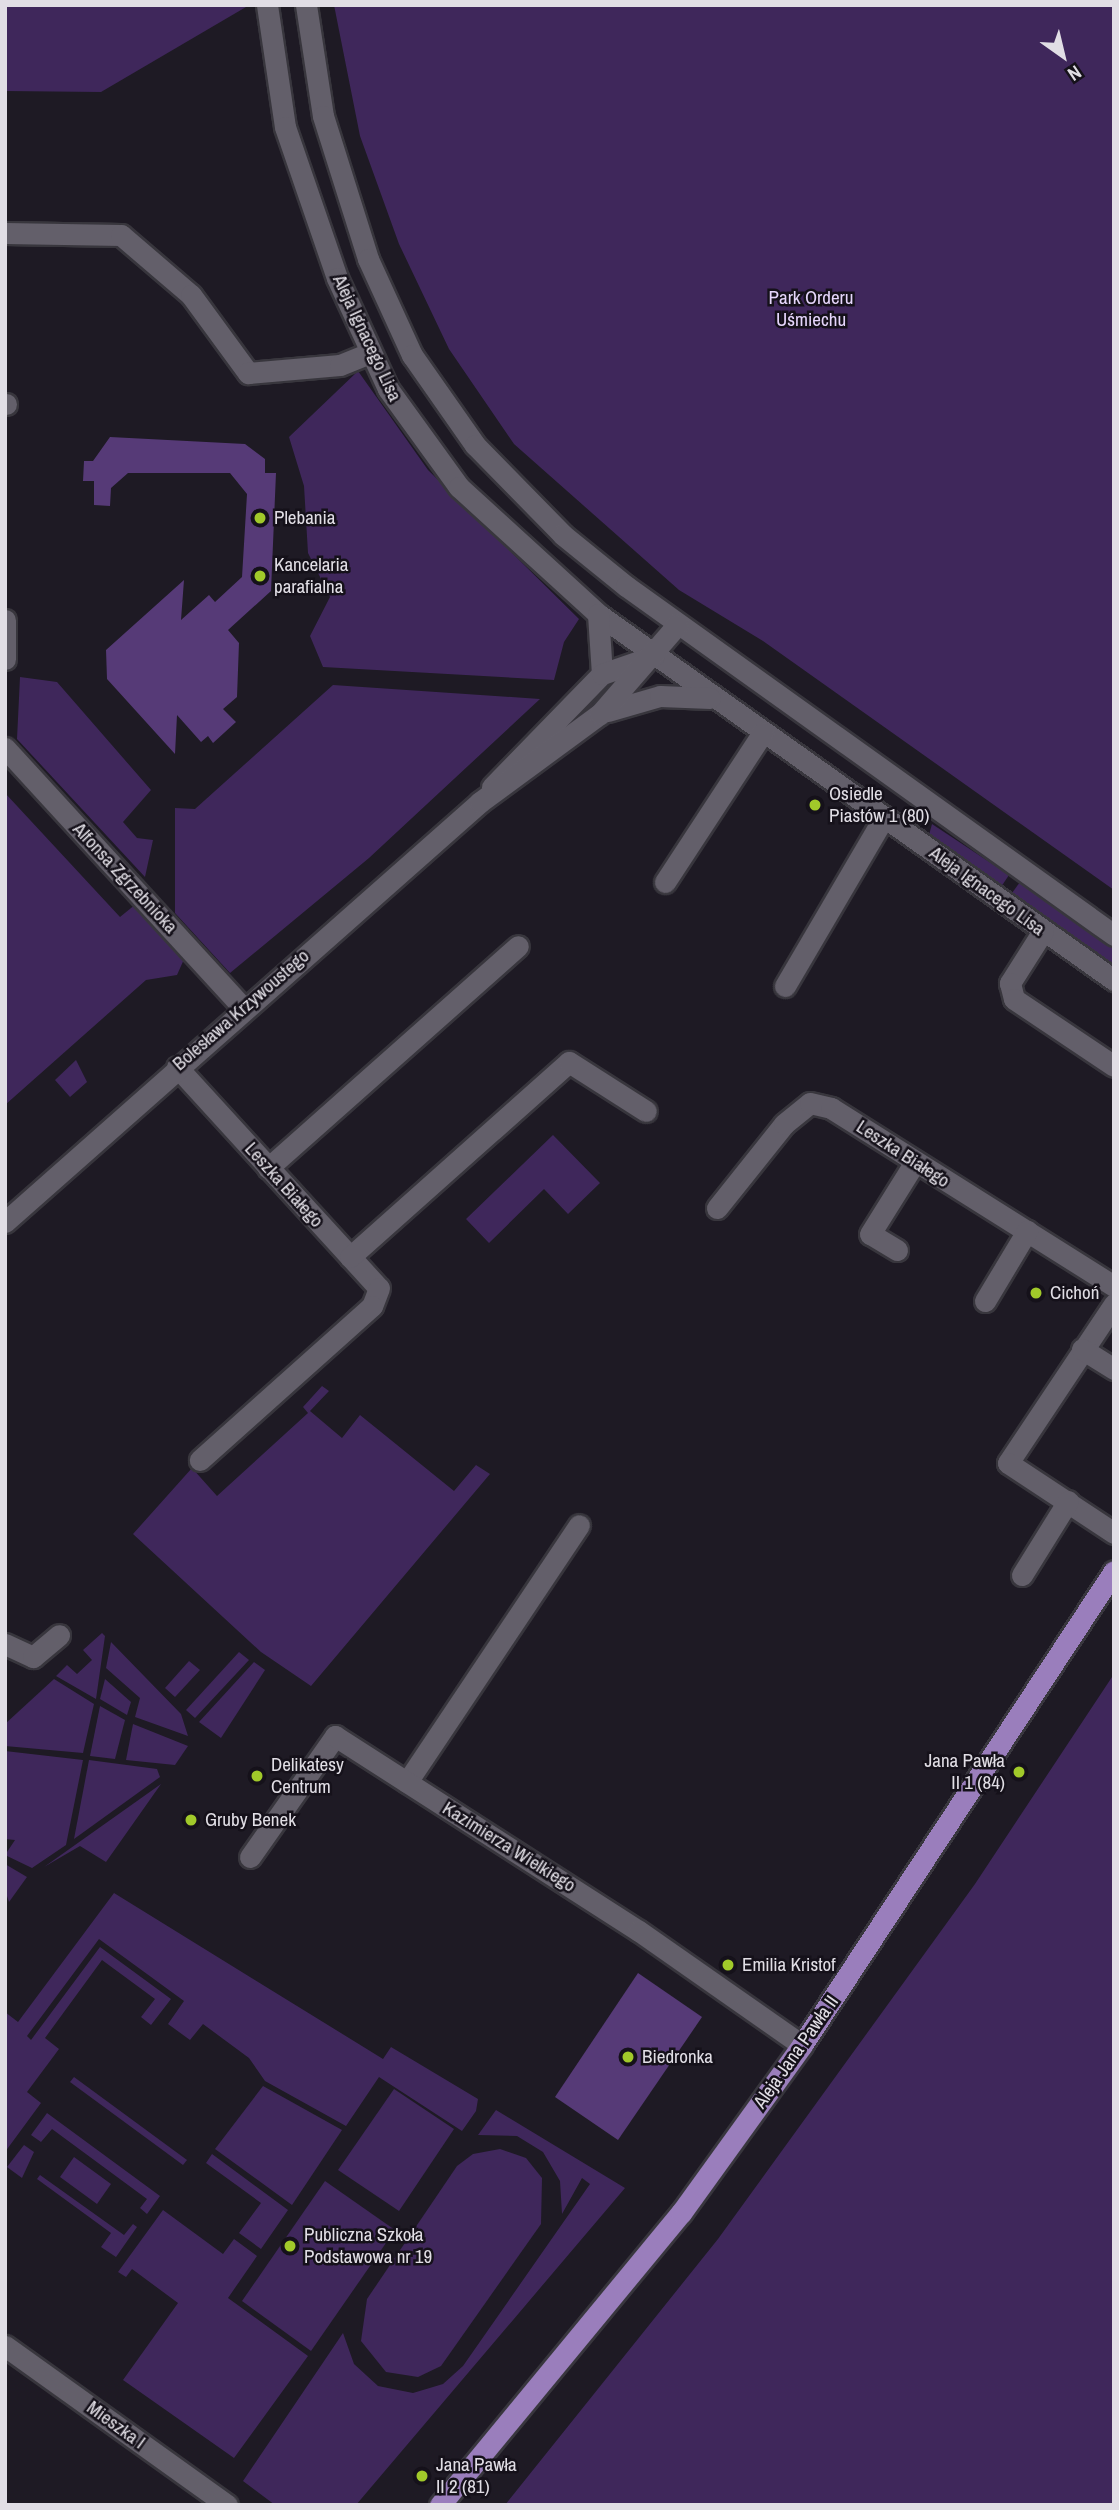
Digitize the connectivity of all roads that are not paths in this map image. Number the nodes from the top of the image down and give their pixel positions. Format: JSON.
{"nodes":[{"id":1,"x":267,"y":5,"type":"edge"},
{"id":2,"x":306,"y":5,"type":"edge"},
{"id":3,"x":5,"y":233,"type":"edge"},
{"id":4,"x":370,"y":353,"type":"junction"},
{"id":5,"x":598,"y":614,"type":"junction"},
{"id":6,"x":5,"y":620,"type":"edge"},
{"id":7,"x":677,"y":625,"type":"junction"},
{"id":8,"x":655,"y":656,"type":"junction"},
{"id":9,"x":5,"y":659,"type":"edge"},
{"id":10,"x":602,"y":674,"type":"junction"},
{"id":11,"x":715,"y":698,"type":"junction"},
{"id":12,"x":600,"y":714,"type":"junction"},
{"id":13,"x":763,"y":732,"type":"junction"},
{"id":14,"x":5,"y":748,"type":"edge"},
{"id":15,"x":480,"y":802,"type":"junction"},
{"id":16,"x":884,"y":817,"type":"junction"},
{"id":17,"x":665,"y":882,"type":"dead end"},
{"id":18,"x":1043,"y":931,"type":"junction"},
{"id":19,"x":1114,"y":935,"type":"edge"},
{"id":20,"x":518,"y":946,"type":"dead end"},
{"id":21,"x":1114,"y":980,"type":"edge"},
{"id":22,"x":785,"y":986,"type":"dead end"},
{"id":23,"x":243,"y":1008,"type":"junction"},
{"id":24,"x":1114,"y":1066,"type":"edge"},
{"id":25,"x":177,"y":1067,"type":"junction"},
{"id":26,"x":646,"y":1111,"type":"dead end"},
{"id":27,"x":915,"y":1162,"type":"junction"},
{"id":28,"x":268,"y":1168,"type":"junction"},
{"id":29,"x":717,"y":1208,"type":"dead end"},
{"id":30,"x":5,"y":1222,"type":"edge"},
{"id":31,"x":1027,"y":1231,"type":"junction"},
{"id":32,"x":897,"y":1250,"type":"dead end"},
{"id":33,"x":350,"y":1257,"type":"junction"},
{"id":34,"x":1114,"y":1286,"type":"edge"},
{"id":35,"x":985,"y":1301,"type":"dead end"},
{"id":36,"x":1114,"y":1304,"type":"edge"},
{"id":37,"x":1082,"y":1349,"type":"junction"},
{"id":38,"x":1114,"y":1369,"type":"edge"},
{"id":39,"x":200,"y":1460,"type":"dead end"},
{"id":40,"x":1068,"y":1502,"type":"junction"},
{"id":41,"x":579,"y":1525,"type":"dead end"},
{"id":42,"x":1114,"y":1533,"type":"edge"},
{"id":43,"x":1114,"y":1572,"type":"edge"},
{"id":44,"x":1021,"y":1575,"type":"dead end"},
{"id":45,"x":59,"y":1634,"type":"dead end"},
{"id":46,"x":5,"y":1644,"type":"edge"},
{"id":47,"x":407,"y":1782,"type":"junction"},
{"id":48,"x":250,"y":1857,"type":"dead end"},
{"id":49,"x":802,"y":2046,"type":"junction"},
{"id":50,"x":5,"y":2346,"type":"edge"},
{"id":51,"x":227,"y":2505,"type":"edge"},
{"id":52,"x":440,"y":2505,"type":"edge"}],
"edges":[{"from":1,"to":4,"type":"street","name":"Aleja Ignacego Lisa"},
{"from":2,"to":7,"type":"street","name":"Aleja Ignacego Lisa"},
{"from":3,"to":4,"type":"street"},
{"from":4,"to":5,"type":"street","name":"Aleja Ignacego Lisa"},
{"from":5,"to":8,"type":"street","name":"Aleja Ignacego Lisa"},
{"from":5,"to":10,"type":"street"},
{"from":6,"to":9,"type":"street"},
{"from":7,"to":8,"type":"street"},
{"from":7,"to":19,"type":"street","name":"Aleja Ignacego Lisa"},
{"from":8,"to":10,"type":"street","name":"Bolesława Krzywoustego"},
{"from":8,"to":11,"type":"street","name":"Aleja Ignacego Lisa"},
{"from":8,"to":12,"type":"street","name":"Bolesława Krzywoustego"},
{"from":10,"to":15,"type":"street","name":"Bolesława Krzywoustego"},
{"from":11,"to":12,"type":"street","name":"Bolesława Krzywoustego"},
{"from":11,"to":13,"type":"street","name":"Aleja Ignacego Lisa"},
{"from":12,"to":15,"type":"street","name":"Bolesława Krzywoustego"},
{"from":13,"to":16,"type":"street","name":"Aleja Ignacego Lisa"},
{"from":13,"to":17,"type":"street"},
{"from":14,"to":23,"type":"street","name":"Alfonsa Zgrzebnioka"},
{"from":15,"to":23,"type":"street","name":"Bolesława Krzywoustego"},
{"from":16,"to":18,"type":"street","name":"Aleja Ignacego Lisa"},
{"from":16,"to":22,"type":"street"},
{"from":18,"to":21,"type":"street","name":"Aleja Ignacego Lisa"},
{"from":18,"to":24,"type":"street"},
{"from":20,"to":28,"type":"street"},
{"from":23,"to":25,"type":"street","name":"Bolesława Krzywoustego"},
{"from":25,"to":28,"type":"street","name":"Leszka Białego"},
{"from":25,"to":30,"type":"street","name":"Bolesława Krzywoustego"},
{"from":26,"to":33,"type":"street"},
{"from":27,"to":29,"type":"street","name":"Leszka Białego"},
{"from":27,"to":31,"type":"street","name":"Leszka Białego"},
{"from":27,"to":32,"type":"street"},
{"from":28,"to":33,"type":"street","name":"Leszka Białego"},
{"from":31,"to":34,"type":"street","name":"Leszka Białego"},
{"from":31,"to":35,"type":"street"},
{"from":33,"to":39,"type":"street","name":"Leszka Białego"},
{"from":36,"to":37,"type":"street"},
{"from":37,"to":38,"type":"street"},
{"from":37,"to":40,"type":"street"},
{"from":40,"to":42,"type":"street"},
{"from":40,"to":44,"type":"street"},
{"from":41,"to":47,"type":"street"},
{"from":43,"to":49,"type":"main road","name":"Aleja Jana Pawła II"},
{"from":45,"to":46,"type":"street"},
{"from":47,"to":48,"type":"street","name":"Kazimierza Wielkiego"},
{"from":47,"to":49,"type":"street","name":"Kazimierza Wielkiego"},
{"from":49,"to":52,"type":"main road","name":"Aleja Jana Pawła II"},
{"from":50,"to":51,"type":"street","name":"Mieszka I"}]}
